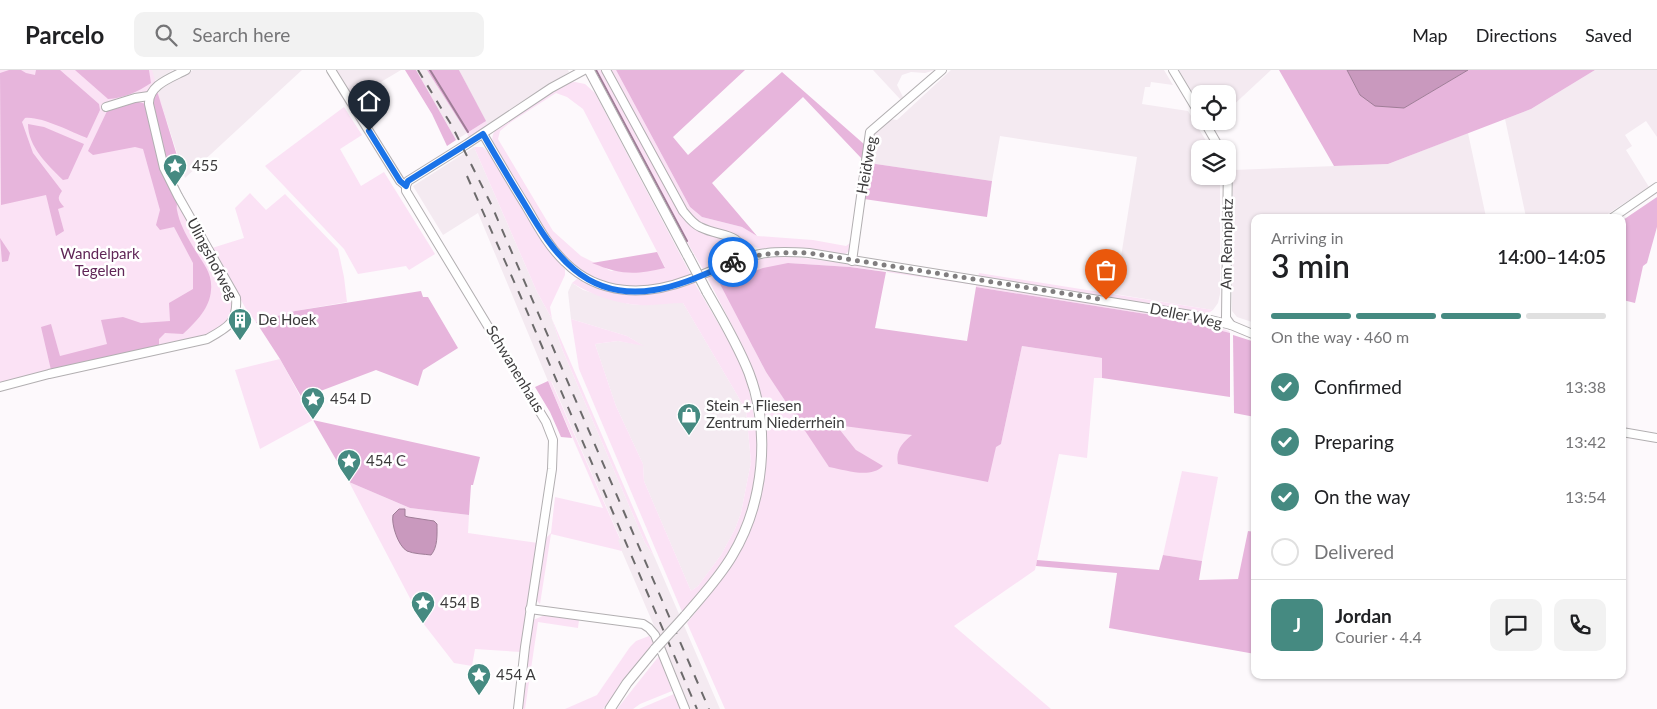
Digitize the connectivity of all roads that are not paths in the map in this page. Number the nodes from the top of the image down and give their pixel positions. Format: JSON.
{"nodes":[{"id":1,"x":186,"y":70,"type":"edge"},
{"id":2,"x":331,"y":70,"type":"edge"},
{"id":3,"x":584,"y":70,"type":"edge"},
{"id":4,"x":589,"y":70,"type":"edge"},
{"id":5,"x":606,"y":70,"type":"edge"},
{"id":6,"x":942,"y":70,"type":"edge"},
{"id":7,"x":1172,"y":70,"type":"edge"},
{"id":8,"x":149,"y":96,"type":"junction"},
{"id":9,"x":1191,"y":101,"type":"edge"},
{"id":10,"x":106,"y":106,"type":"dead end"},
{"id":11,"x":483,"y":134,"type":"junction"},
{"id":12,"x":1228,"y":185,"type":"edge"},
{"id":13,"x":406,"y":186,"type":"junction"},
{"id":14,"x":1657,"y":188,"type":"edge"},
{"id":15,"x":1618,"y":214,"type":"edge"},
{"id":16,"x":747,"y":257,"type":"junction"},
{"id":17,"x":852,"y":260,"type":"junction"},
{"id":18,"x":1231,"y":325,"type":"junction"},
{"id":19,"x":1251,"y":333,"type":"edge"},
{"id":20,"x":0,"y":387,"type":"edge"},
{"id":21,"x":1626,"y":433,"type":"edge"},
{"id":22,"x":1657,"y":438,"type":"edge"},
{"id":23,"x":530,"y":609,"type":"junction"},
{"id":24,"x":518,"y":709,"type":"edge"},
{"id":25,"x":610,"y":709,"type":"edge"},
{"id":26,"x":685,"y":709,"type":"edge"}],
"edges":[{"from":1,"to":8,"type":"street"},
{"from":2,"to":13,"type":"street","name":"Schwanenhaus"},
{"from":3,"to":11,"type":"street"},
{"from":4,"to":25,"type":"main road","bridge":true},
{"from":5,"to":16,"type":"street"},
{"from":6,"to":17,"type":"street","name":"Heidweg"},
{"from":7,"to":9,"type":"street"},
{"from":8,"to":10,"type":"street"},
{"from":8,"to":20,"type":"street","name":"Ulingshofweg"},
{"from":11,"to":13,"type":"street"},
{"from":11,"to":16,"type":"street","name":"Deller Weg"},
{"from":12,"to":18,"type":"street","name":"Am Rennplatz"},
{"from":13,"to":23,"type":"street","name":"Schwanenhaus"},
{"from":14,"to":15,"type":"street"},
{"from":16,"to":17,"type":"street","name":"Deller Weg"},
{"from":17,"to":18,"type":"street","name":"Deller Weg"},
{"from":18,"to":19,"type":"street","name":"Deller Weg"},
{"from":21,"to":22,"type":"street"},
{"from":23,"to":24,"type":"street","name":"Schwanenhaus"},
{"from":23,"to":26,"type":"street"}]}
